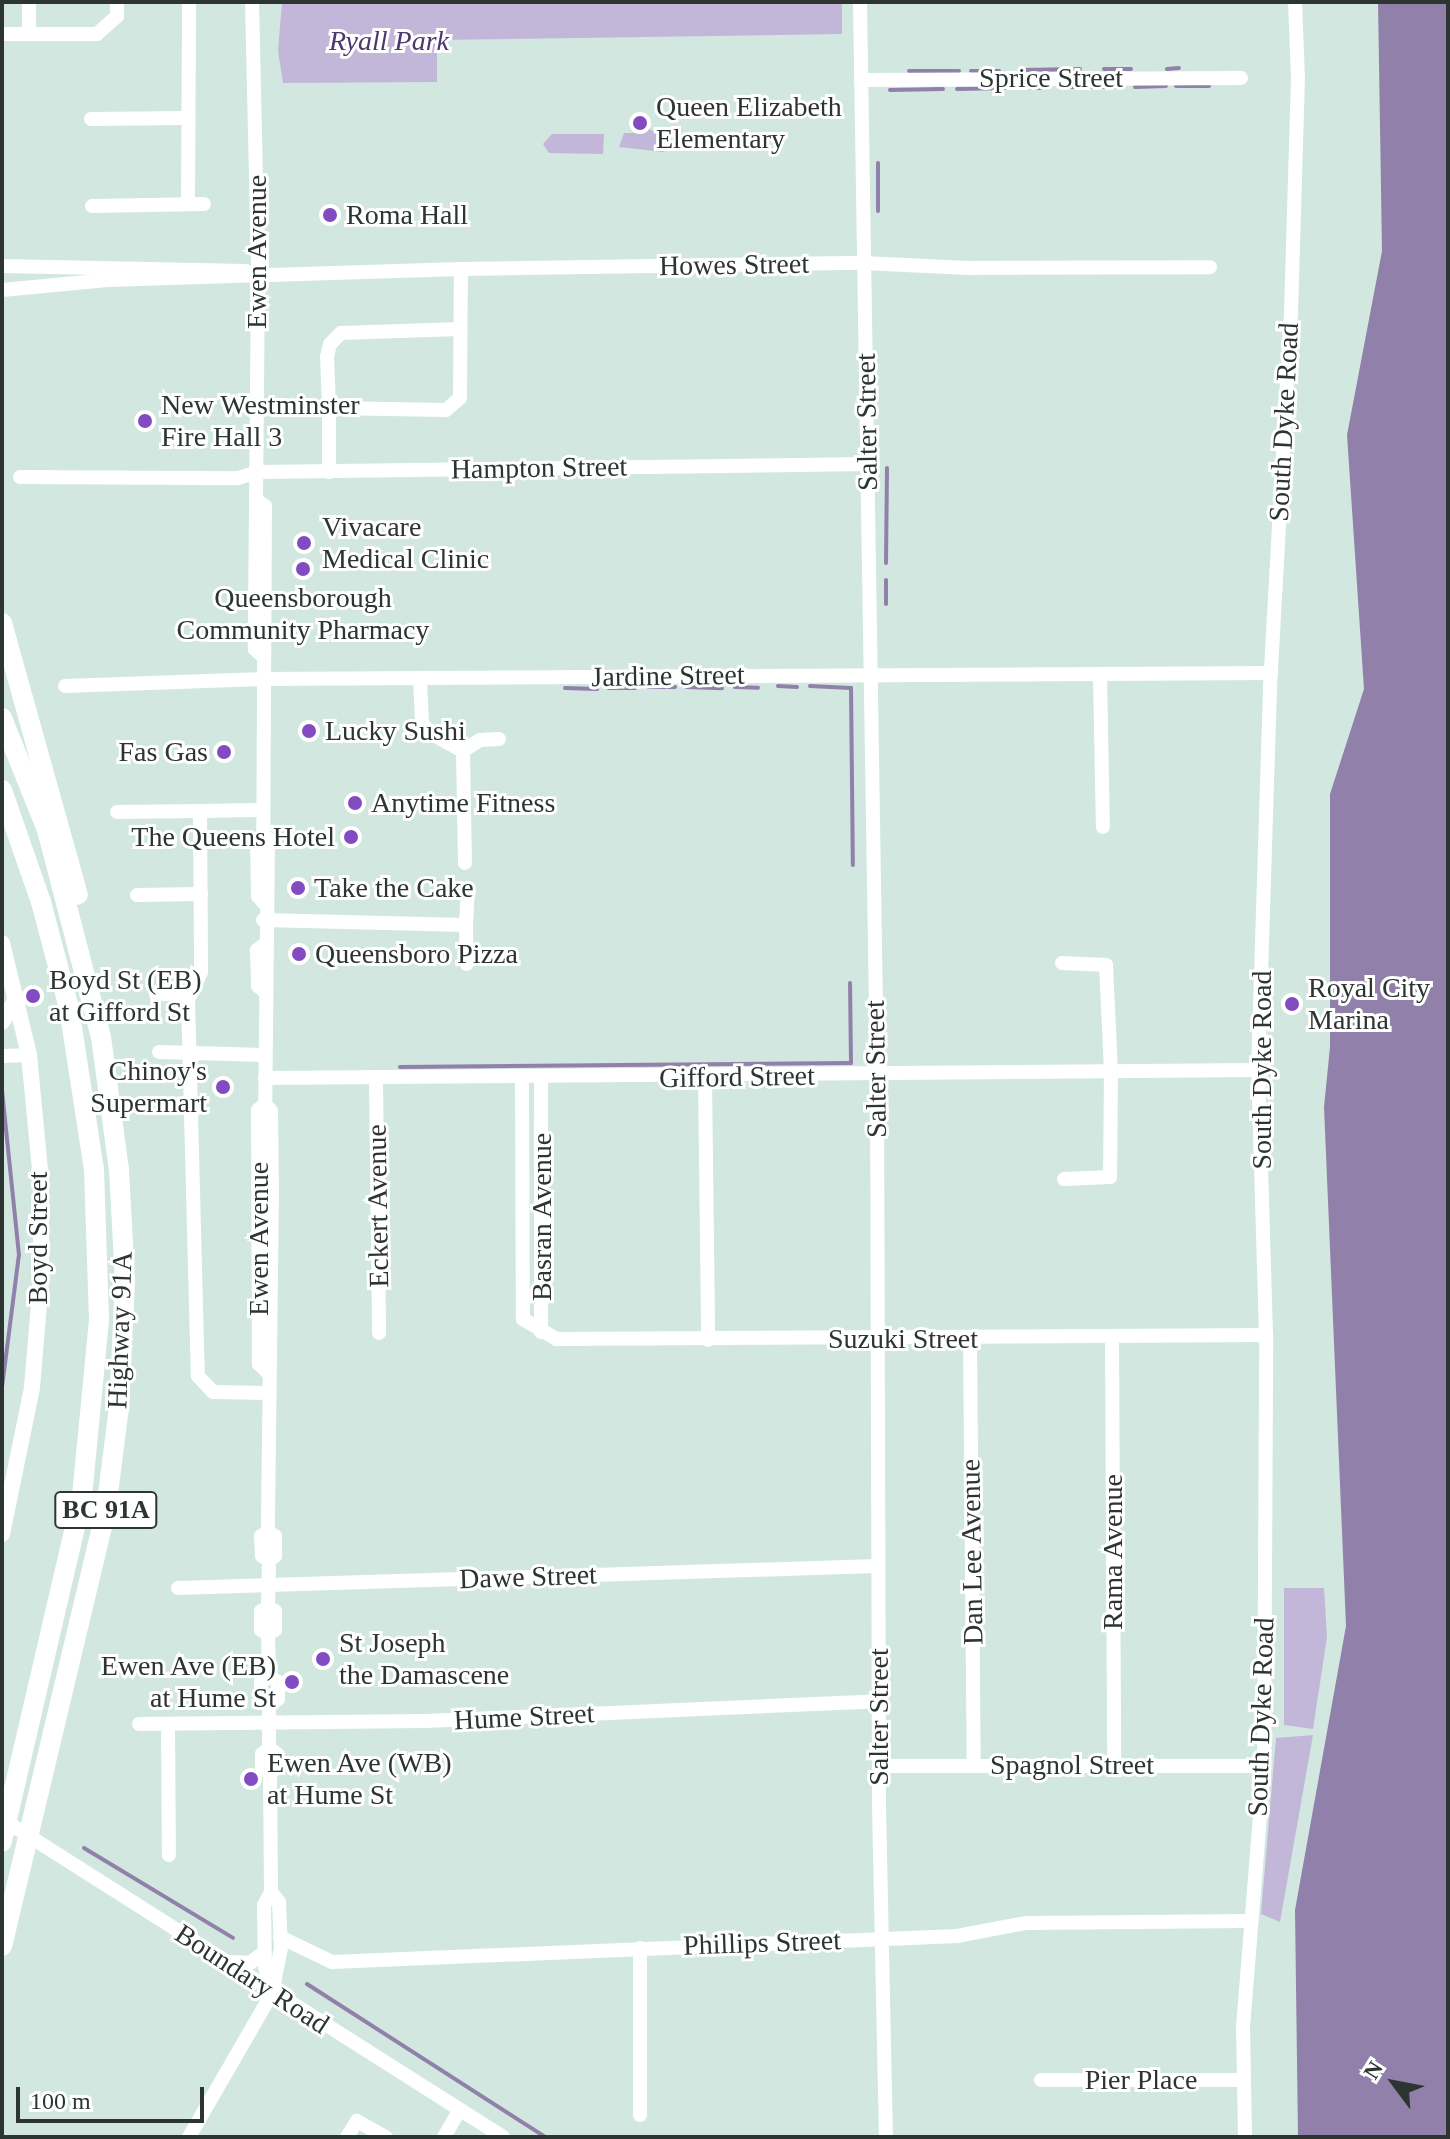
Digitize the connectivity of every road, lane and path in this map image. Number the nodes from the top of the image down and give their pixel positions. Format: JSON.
{"nodes":[{"id":1,"x":29,"y":2,"type":"edge"},
{"id":2,"x":117,"y":2,"type":"edge"},
{"id":3,"x":189,"y":2,"type":"edge"},
{"id":4,"x":252,"y":2,"type":"edge"},
{"id":5,"x":860,"y":2,"type":"edge"},
{"id":6,"x":1295,"y":2,"type":"edge"},
{"id":7,"x":2,"y":34,"type":"edge"},
{"id":8,"x":29,"y":34,"type":"junction"},
{"id":9,"x":1241,"y":78,"type":"dead end"},
{"id":10,"x":861,"y":80,"type":"junction"},
{"id":11,"x":188,"y":118,"type":"junction"},
{"id":12,"x":91,"y":119,"type":"dead end"},
{"id":13,"x":188,"y":204,"type":"junction"},
{"id":14,"x":204,"y":204,"type":"dead end"},
{"id":15,"x":92,"y":206,"type":"dead end"},
{"id":16,"x":863,"y":263,"type":"junction"},
{"id":17,"x":2,"y":266,"type":"edge"},
{"id":18,"x":1210,"y":267,"type":"dead end"},
{"id":19,"x":461,"y":269,"type":"junction"},
{"id":20,"x":258,"y":273,"type":"junction"},
{"id":21,"x":2,"y":290,"type":"edge"},
{"id":22,"x":460,"y":329,"type":"junction"},
{"id":23,"x":329,"y":408,"type":"junction"},
{"id":24,"x":868,"y":464,"type":"junction"},
{"id":25,"x":258,"y":472,"type":"junction"},
{"id":26,"x":329,"y":472,"type":"junction"},
{"id":27,"x":20,"y":477,"type":"dead end"},
{"id":28,"x":2,"y":623,"type":"edge"},
{"id":29,"x":1271,"y":673,"type":"junction"},
{"id":30,"x":868,"y":675,"type":"junction"},
{"id":31,"x":1100,"y":676,"type":"junction"},
{"id":32,"x":261,"y":679,"type":"junction"},
{"id":33,"x":420,"y":680,"type":"junction"},
{"id":34,"x":65,"y":686,"type":"dead end"},
{"id":35,"x":2,"y":718,"type":"edge"},
{"id":36,"x":499,"y":739,"type":"dead end"},
{"id":37,"x":463,"y":751,"type":"junction"},
{"id":38,"x":2,"y":790,"type":"edge"},
{"id":39,"x":262,"y":810,"type":"junction"},
{"id":40,"x":200,"y":811,"type":"junction"},
{"id":41,"x":117,"y":812,"type":"dead end"},
{"id":42,"x":1103,"y":827,"type":"dead end"},
{"id":43,"x":2,"y":828,"type":"edge"},
{"id":44,"x":465,"y":863,"type":"dead end"},
{"id":45,"x":468,"y":888,"type":"dead end"},
{"id":46,"x":201,"y":894,"type":"junction"},
{"id":47,"x":137,"y":895,"type":"dead end"},
{"id":48,"x":41,"y":902,"type":"junction"},
{"id":49,"x":263,"y":920,"type":"junction"},
{"id":50,"x":466,"y":925,"type":"junction"},
{"id":51,"x":2,"y":943,"type":"edge"},
{"id":52,"x":1062,"y":963,"type":"dead end"},
{"id":53,"x":467,"y":964,"type":"dead end"},
{"id":54,"x":86,"y":967,"type":"junction"},
{"id":55,"x":156,"y":994,"type":"dead end"},
{"id":56,"x":190,"y":994,"type":"junction"},
{"id":57,"x":17,"y":998,"type":"junction"},
{"id":58,"x":2,"y":1022,"type":"edge"},
{"id":59,"x":159,"y":1052,"type":"dead end"},
{"id":60,"x":190,"y":1053,"type":"junction"},
{"id":61,"x":29,"y":1055,"type":"junction"},
{"id":62,"x":264,"y":1055,"type":"junction"},
{"id":63,"x":2,"y":1056,"type":"edge"},
{"id":64,"x":1111,"y":1070,"type":"junction"},
{"id":65,"x":1258,"y":1070,"type":"junction"},
{"id":66,"x":877,"y":1074,"type":"junction"},
{"id":67,"x":265,"y":1078,"type":"junction"},
{"id":68,"x":705,"y":1078,"type":"junction"},
{"id":69,"x":522,"y":1079,"type":"junction"},
{"id":70,"x":376,"y":1080,"type":"junction"},
{"id":71,"x":541,"y":1080,"type":"junction"},
{"id":72,"x":1064,"y":1179,"type":"dead end"},
{"id":73,"x":541,"y":1332,"type":"junction"},
{"id":74,"x":379,"y":1333,"type":"dead end"},
{"id":75,"x":1266,"y":1335,"type":"junction"},
{"id":76,"x":1112,"y":1337,"type":"junction"},
{"id":77,"x":876,"y":1338,"type":"junction"},
{"id":78,"x":970,"y":1339,"type":"junction"},
{"id":79,"x":708,"y":1340,"type":"junction"},
{"id":80,"x":267,"y":1393,"type":"junction"},
{"id":81,"x":2,"y":1534,"type":"edge"},
{"id":82,"x":877,"y":1566,"type":"junction"},
{"id":83,"x":268,"y":1585,"type":"junction"},
{"id":84,"x":178,"y":1588,"type":"dead end"},
{"id":85,"x":880,"y":1701,"type":"junction"},
{"id":86,"x":269,"y":1723,"type":"junction"},
{"id":87,"x":139,"y":1724,"type":"dead end"},
{"id":88,"x":168,"y":1724,"type":"junction"},
{"id":89,"x":974,"y":1765,"type":"junction"},
{"id":90,"x":880,"y":1766,"type":"junction"},
{"id":91,"x":1114,"y":1766,"type":"junction"},
{"id":92,"x":1264,"y":1766,"type":"junction"},
{"id":93,"x":2,"y":1819,"type":"edge"},
{"id":94,"x":2,"y":1842,"type":"edge"},
{"id":95,"x":169,"y":1855,"type":"dead end"},
{"id":96,"x":271,"y":1892,"type":"junction"},
{"id":97,"x":1249,"y":1921,"type":"junction"},
{"id":98,"x":280,"y":1937,"type":"junction"},
{"id":99,"x":881,"y":1939,"type":"junction"},
{"id":100,"x":2,"y":1946,"type":"edge"},
{"id":101,"x":640,"y":1948,"type":"junction"},
{"id":102,"x":264,"y":1952,"type":"junction"},
{"id":103,"x":225,"y":1962,"type":"junction"},
{"id":104,"x":272,"y":1993,"type":"junction"},
{"id":105,"x":1041,"y":2080,"type":"dead end"},
{"id":106,"x":1240,"y":2080,"type":"junction"},
{"id":107,"x":459,"y":2111,"type":"junction"},
{"id":108,"x":640,"y":2115,"type":"dead end"},
{"id":109,"x":189,"y":2137,"type":"edge"},
{"id":110,"x":347,"y":2137,"type":"edge"},
{"id":111,"x":386,"y":2137,"type":"edge"},
{"id":112,"x":444,"y":2137,"type":"edge"},
{"id":113,"x":503,"y":2137,"type":"edge"},
{"id":114,"x":886,"y":2137,"type":"edge"},
{"id":115,"x":1245,"y":2137,"type":"edge"}],
"edges":[{"from":1,"to":8,"type":"street"},
{"from":2,"to":8,"type":"street"},
{"from":3,"to":11,"type":"street"},
{"from":4,"to":20,"type":"street","name":"Ewen Avenue"},
{"from":5,"to":10,"type":"street","name":"Salter Street"},
{"from":6,"to":29,"type":"street","name":"South Dyke Road"},
{"from":7,"to":8,"type":"street"},
{"from":9,"to":10,"type":"street","name":"Sprice Street"},
{"from":10,"to":16,"type":"street","name":"Salter Street"},
{"from":11,"to":12,"type":"street"},
{"from":11,"to":13,"type":"street"},
{"from":13,"to":14,"type":"street"},
{"from":13,"to":15,"type":"street"},
{"from":16,"to":18,"type":"street","name":"Howes Street"},
{"from":16,"to":19,"type":"street","name":"Howes Street"},
{"from":16,"to":24,"type":"street","name":"Salter Street"},
{"from":17,"to":20,"type":"street","name":"Howes Street"},
{"from":19,"to":20,"type":"street","name":"Howes Street"},
{"from":19,"to":22,"type":"street"},
{"from":20,"to":21,"type":"street","name":"Howes Street"},
{"from":20,"to":25,"type":"street","name":"Ewen Avenue"},
{"from":22,"to":23,"type":"street"},
{"from":22,"to":23,"type":"street"},
{"from":23,"to":26,"type":"street"},
{"from":24,"to":26,"type":"street","name":"Hampton Street"},
{"from":24,"to":30,"type":"street","name":"Salter Street"},
{"from":25,"to":26,"type":"street","name":"Hampton Street"},
{"from":25,"to":27,"type":"street","name":"Hampton Street"},
{"from":25,"to":32,"type":"street","name":"Ewen Avenue"},
{"from":28,"to":54,"type":"highway"},
{"from":29,"to":31,"type":"street","name":"Jardine Street"},
{"from":29,"to":65,"type":"street","name":"South Dyke Road"},
{"from":30,"to":31,"type":"street","name":"Jardine Street"},
{"from":30,"to":33,"type":"street","name":"Jardine Street"},
{"from":30,"to":66,"type":"street","name":"Salter Street"},
{"from":31,"to":42,"type":"street"},
{"from":32,"to":33,"type":"street","name":"Jardine Street"},
{"from":32,"to":34,"type":"street","name":"Jardine Street"},
{"from":32,"to":39,"type":"street","name":"Ewen Avenue"},
{"from":33,"to":37,"type":"street"},
{"from":35,"to":54,"type":"highway","name":"Highway 91A","number":"BC 91A"},
{"from":36,"to":37,"type":"street"},
{"from":37,"to":44,"type":"street"},
{"from":38,"to":48,"type":"highway","name":"Highway 91A","number":"BC 91A"},
{"from":39,"to":40,"type":"street"},
{"from":39,"to":49,"type":"street","name":"Ewen Avenue"},
{"from":40,"to":41,"type":"street"},
{"from":40,"to":46,"type":"street"},
{"from":43,"to":48,"type":"highway"},
{"from":45,"to":50,"type":"street"},
{"from":46,"to":47,"type":"street"},
{"from":46,"to":56,"type":"street"},
{"from":48,"to":94,"type":"highway","name":"Highway 91A","number":"BC 91A"},
{"from":49,"to":50,"type":"street"},
{"from":49,"to":62,"type":"street","name":"Ewen Avenue"},
{"from":50,"to":53,"type":"street"},
{"from":51,"to":57,"type":"main road","name":"Boyd Street"},
{"from":52,"to":64,"type":"street"},
{"from":54,"to":100,"type":"highway","name":"Highway 91A","number":"BC 91A"},
{"from":55,"to":56,"type":"street"},
{"from":56,"to":60,"type":"street"},
{"from":57,"to":58,"type":"main road"},
{"from":57,"to":61,"type":"main road","name":"Boyd Street"},
{"from":59,"to":60,"type":"street"},
{"from":60,"to":62,"type":"street"},
{"from":60,"to":80,"type":"street"},
{"from":61,"to":63,"type":"street"},
{"from":61,"to":81,"type":"main road","name":"Boyd Street"},
{"from":62,"to":67,"type":"street","name":"Ewen Avenue"},
{"from":64,"to":65,"type":"street","name":"Gifford Street"},
{"from":64,"to":66,"type":"street","name":"Gifford Street"},
{"from":64,"to":72,"type":"street"},
{"from":65,"to":75,"type":"street","name":"South Dyke Road"},
{"from":66,"to":68,"type":"street","name":"Gifford Street"},
{"from":66,"to":77,"type":"street","name":"Salter Street"},
{"from":67,"to":70,"type":"street","name":"Gifford Street"},
{"from":67,"to":80,"type":"street","name":"Ewen Avenue"},
{"from":68,"to":71,"type":"street","name":"Gifford Street"},
{"from":68,"to":79,"type":"street"},
{"from":69,"to":70,"type":"street","name":"Gifford Street"},
{"from":69,"to":71,"type":"street","name":"Gifford Street"},
{"from":69,"to":73,"type":"street","name":"Basran Avenue"},
{"from":70,"to":74,"type":"street","name":"Eckert Avenue"},
{"from":71,"to":73,"type":"street","name":"Basran Avenue"},
{"from":73,"to":79,"type":"street","name":"Suzuki Street"},
{"from":75,"to":76,"type":"street","name":"Suzuki Street"},
{"from":75,"to":92,"type":"street","name":"South Dyke Road"},
{"from":76,"to":78,"type":"street","name":"Suzuki Street"},
{"from":76,"to":91,"type":"street","name":"Rama Avenue"},
{"from":77,"to":78,"type":"street","name":"Suzuki Street"},
{"from":77,"to":79,"type":"street","name":"Suzuki Street"},
{"from":77,"to":82,"type":"street","name":"Salter Street"},
{"from":78,"to":89,"type":"street","name":"Dan Lee Avenue"},
{"from":80,"to":83,"type":"street","name":"Ewen Avenue"},
{"from":82,"to":83,"type":"street","name":"Dawe Street"},
{"from":82,"to":85,"type":"street","name":"Salter Street"},
{"from":83,"to":84,"type":"street","name":"Dawe Street"},
{"from":83,"to":86,"type":"street","name":"Ewen Avenue"},
{"from":85,"to":86,"type":"street","name":"Hume Street"},
{"from":85,"to":90,"type":"street","name":"Salter Street"},
{"from":86,"to":88,"type":"street","name":"Hume Street"},
{"from":86,"to":96,"type":"street","name":"Ewen Avenue"},
{"from":87,"to":88,"type":"street","name":"Hume Street"},
{"from":88,"to":95,"type":"street"},
{"from":89,"to":90,"type":"street","name":"Spagnol Street"},
{"from":89,"to":91,"type":"street","name":"Spagnol Street"},
{"from":90,"to":99,"type":"street","name":"Salter Street"},
{"from":91,"to":92,"type":"street","name":"Spagnol Street"},
{"from":92,"to":97,"type":"street","name":"South Dyke Road"},
{"from":93,"to":103,"type":"street","name":"Boundary Road"},
{"from":96,"to":98,"type":"street","name":"Ewen Avenue"},
{"from":96,"to":102,"type":"street","name":"Ewen Avenue"},
{"from":97,"to":99,"type":"street","name":"Phillips Street"},
{"from":97,"to":106,"type":"street","name":"South Dyke Road"},
{"from":98,"to":101,"type":"street","name":"Phillips Street"},
{"from":98,"to":104,"type":"street","name":"Ewen Avenue"},
{"from":99,"to":101,"type":"street","name":"Phillips Street"},
{"from":99,"to":114,"type":"street","name":"Salter Street"},
{"from":101,"to":108,"type":"street"},
{"from":102,"to":103,"type":"street"},
{"from":102,"to":104,"type":"street","name":"Ewen Avenue"},
{"from":103,"to":104,"type":"street","name":"Boundary Road"},
{"from":104,"to":107,"type":"street","name":"Boundary Road"},
{"from":104,"to":109,"type":"street","name":"Ewen Avenue"},
{"from":105,"to":106,"type":"street","name":"Pier Place"},
{"from":106,"to":115,"type":"street","name":"South Dyke Road"},
{"from":107,"to":112,"type":"street"},
{"from":107,"to":113,"type":"street","name":"Boundary Road"},
{"from":110,"to":111,"type":"street"}]}
